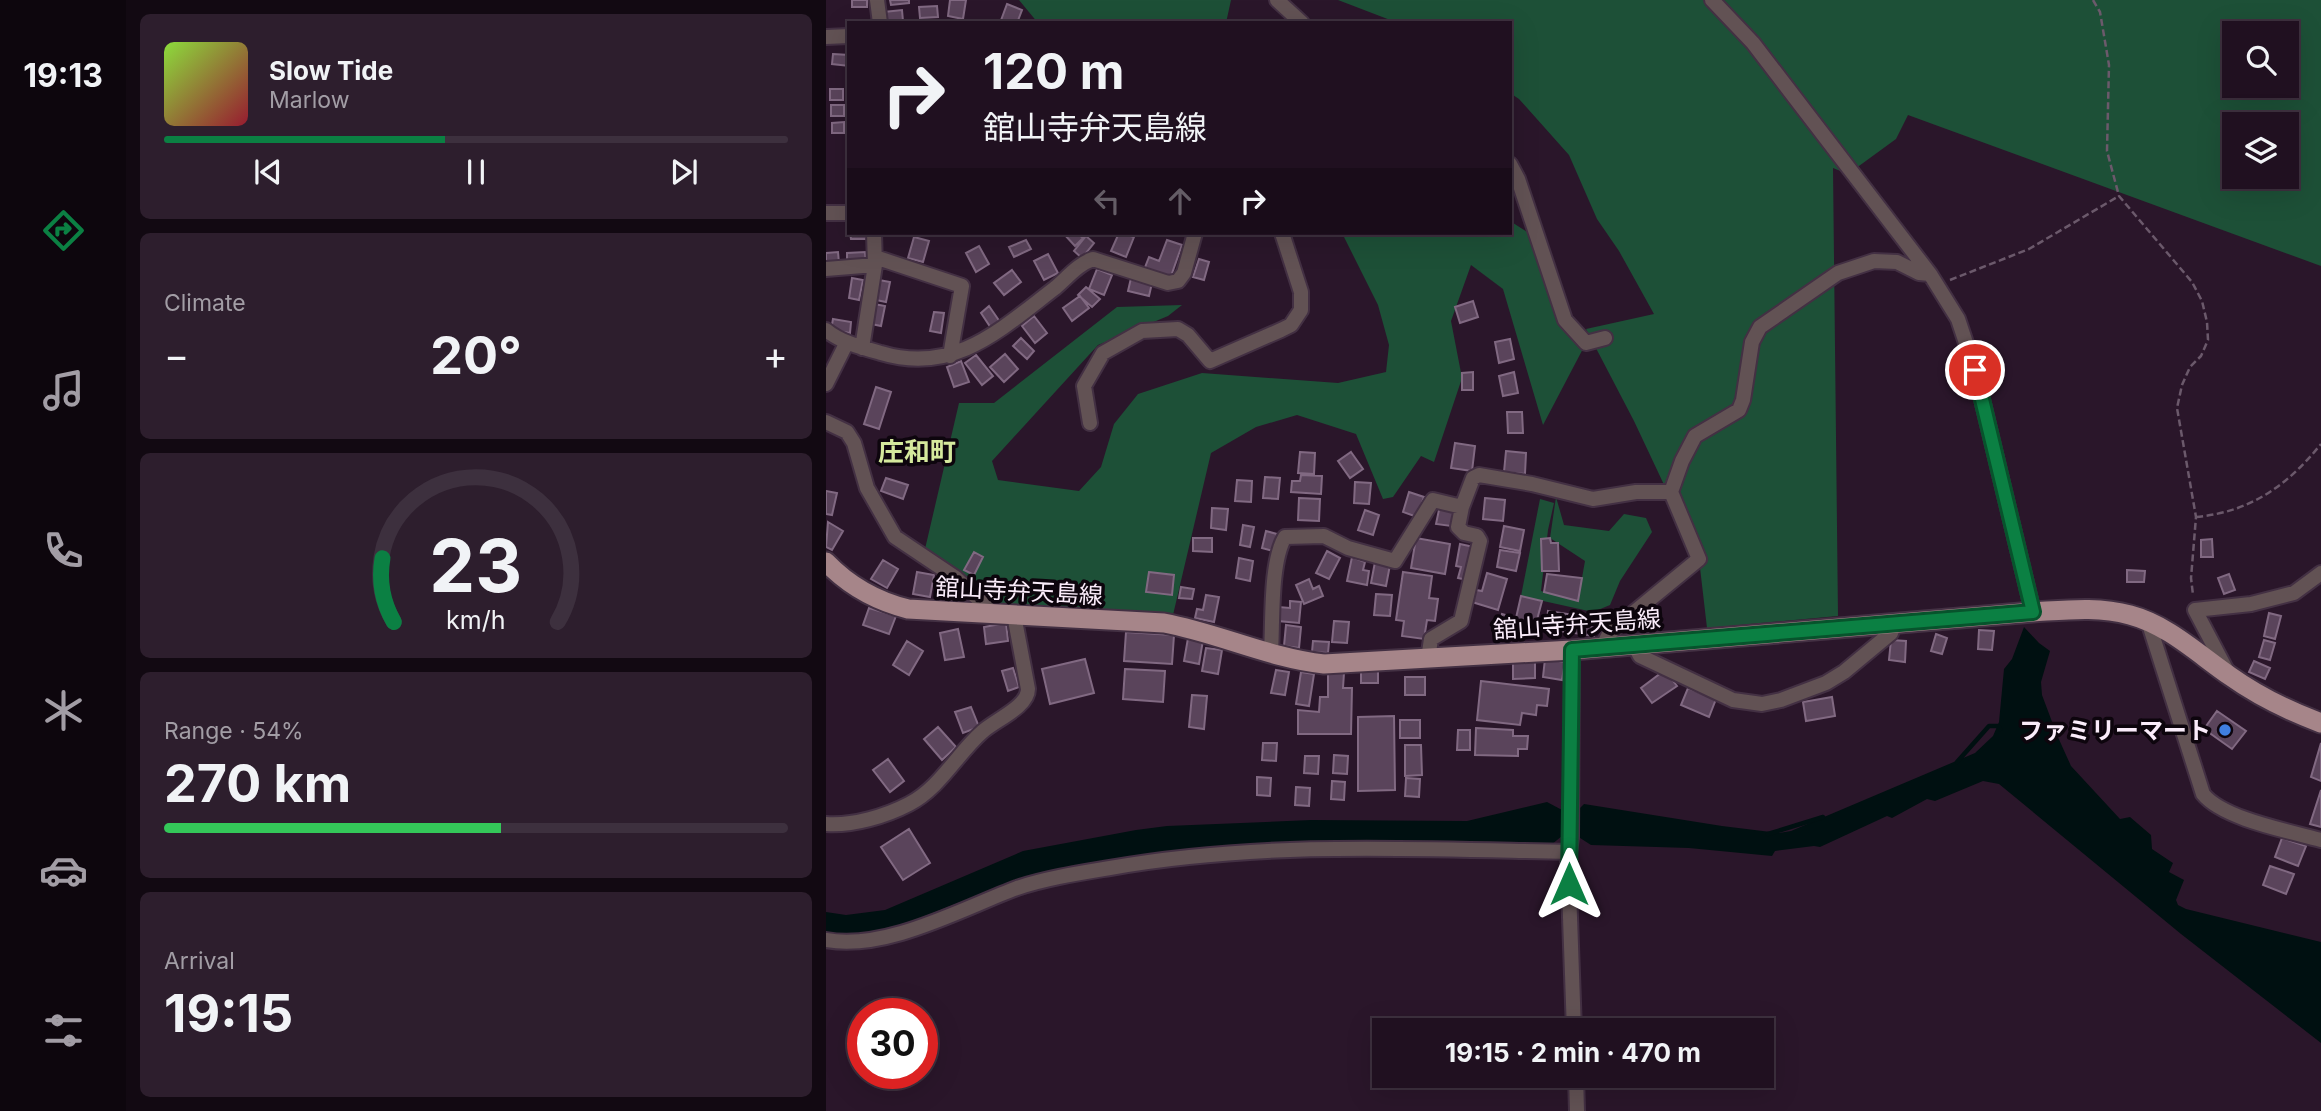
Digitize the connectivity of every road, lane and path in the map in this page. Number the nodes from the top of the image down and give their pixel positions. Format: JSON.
{"nodes":[{"id":1,"x":877,"y":0,"type":"edge"},
{"id":2,"x":1277,"y":0,"type":"edge"},
{"id":3,"x":1712,"y":0,"type":"edge"},
{"id":4,"x":2094,"y":0,"type":"edge"},
{"id":5,"x":880,"y":21,"type":"edge"},
{"id":6,"x":1300,"y":21,"type":"edge"},
{"id":7,"x":847,"y":36,"type":"edge"},
{"id":8,"x":826,"y":37,"type":"edge"},
{"id":9,"x":1512,"y":168,"type":"edge"},
{"id":10,"x":2119,"y":196,"type":"junction"},
{"id":11,"x":847,"y":213,"type":"edge"},
{"id":12,"x":826,"y":214,"type":"edge"},
{"id":13,"x":874,"y":235,"type":"edge"},
{"id":14,"x":1194,"y":235,"type":"edge"},
{"id":15,"x":1283,"y":235,"type":"edge"},
{"id":16,"x":875,"y":261,"type":"junction"},
{"id":17,"x":826,"y":269,"type":"edge"},
{"id":18,"x":1934,"y":279,"type":"junction"},
{"id":19,"x":826,"y":330,"type":"edge"},
{"id":20,"x":1605,"y":338,"type":"dead end"},
{"id":21,"x":847,"y":341,"type":"junction"},
{"id":22,"x":862,"y":348,"type":"junction"},
{"id":23,"x":950,"y":356,"type":"junction"},
{"id":24,"x":826,"y":384,"type":"edge"},
{"id":25,"x":826,"y":422,"type":"edge"},
{"id":26,"x":1090,"y":423,"type":"dead end"},
{"id":27,"x":2321,"y":444,"type":"edge"},
{"id":28,"x":1671,"y":492,"type":"junction"},
{"id":29,"x":1462,"y":506,"type":"junction"},
{"id":30,"x":2196,"y":517,"type":"junction"},
{"id":31,"x":826,"y":562,"type":"edge"},
{"id":32,"x":2321,"y":573,"type":"edge"},
{"id":33,"x":2195,"y":610,"type":"junction"},
{"id":34,"x":2033,"y":612,"type":"junction"},
{"id":35,"x":994,"y":614,"type":"junction"},
{"id":36,"x":1014,"y":615,"type":"junction"},
{"id":37,"x":2148,"y":621,"type":"junction"},
{"id":38,"x":1894,"y":624,"type":"junction"},
{"id":39,"x":1634,"y":645,"type":"junction"},
{"id":40,"x":1602,"y":648,"type":"junction"},
{"id":41,"x":1572,"y":650,"type":"junction"},
{"id":42,"x":1271,"y":652,"type":"junction"},
{"id":43,"x":1428,"y":659,"type":"junction"},
{"id":44,"x":2228,"y":675,"type":"junction"},
{"id":45,"x":2321,"y":723,"type":"edge"},
{"id":46,"x":826,"y":824,"type":"edge"},
{"id":47,"x":2321,"y":840,"type":"edge"},
{"id":48,"x":1569,"y":852,"type":"junction"},
{"id":49,"x":826,"y":940,"type":"edge"},
{"id":50,"x":1574,"y":1018,"type":"edge"},
{"id":51,"x":1576,"y":1088,"type":"edge"},
{"id":52,"x":1577,"y":1111,"type":"edge"}],
"edges":[{"from":1,"to":5,"type":"street"},
{"from":2,"to":6,"type":"street"},
{"from":3,"to":18,"type":"street"},
{"from":4,"to":10,"type":"path"},
{"from":7,"to":8,"type":"street"},
{"from":9,"to":20,"type":"street"},
{"from":10,"to":18,"type":"path"},
{"from":10,"to":30,"type":"path"},
{"from":11,"to":12,"type":"street"},
{"from":13,"to":16,"type":"street"},
{"from":14,"to":23,"type":"street"},
{"from":15,"to":26,"type":"street"},
{"from":16,"to":17,"type":"street"},
{"from":16,"to":22,"type":"street"},
{"from":16,"to":23,"type":"street"},
{"from":18,"to":28,"type":"street"},
{"from":18,"to":34,"type":"street"},
{"from":19,"to":21,"type":"street"},
{"from":21,"to":22,"type":"street"},
{"from":21,"to":24,"type":"street"},
{"from":22,"to":23,"type":"street"},
{"from":25,"to":35,"type":"street"},
{"from":27,"to":30,"type":"path"},
{"from":28,"to":29,"type":"street"},
{"from":28,"to":40,"type":"street"},
{"from":29,"to":42,"type":"street"},
{"from":29,"to":43,"type":"street"},
{"from":30,"to":33,"type":"path"},
{"from":31,"to":35,"type":"main road","name":"舘山寺弁天島線"},
{"from":32,"to":33,"type":"street"},
{"from":33,"to":44,"type":"street"},
{"from":34,"to":37,"type":"main road","name":"舘山寺弁天島線"},
{"from":34,"to":38,"type":"main road","name":"舘山寺弁天島線"},
{"from":35,"to":36,"type":"main road","name":"舘山寺弁天島線"},
{"from":36,"to":42,"type":"main road","name":"舘山寺弁天島線"},
{"from":36,"to":46,"type":"street"},
{"from":37,"to":44,"type":"main road","name":"舘山寺弁天島線"},
{"from":37,"to":47,"type":"street"},
{"from":38,"to":39,"type":"main road","name":"舘山寺弁天島線"},
{"from":38,"to":39,"type":"street"},
{"from":39,"to":40,"type":"main road","name":"舘山寺弁天島線"},
{"from":40,"to":41,"type":"main road","name":"舘山寺弁天島線"},
{"from":41,"to":43,"type":"main road","name":"舘山寺弁天島線"},
{"from":41,"to":48,"type":"street"},
{"from":42,"to":43,"type":"main road","name":"舘山寺弁天島線"},
{"from":44,"to":45,"type":"main road","name":"舘山寺弁天島線"},
{"from":48,"to":49,"type":"street"},
{"from":48,"to":50,"type":"street"},
{"from":51,"to":52,"type":"street"}]}
